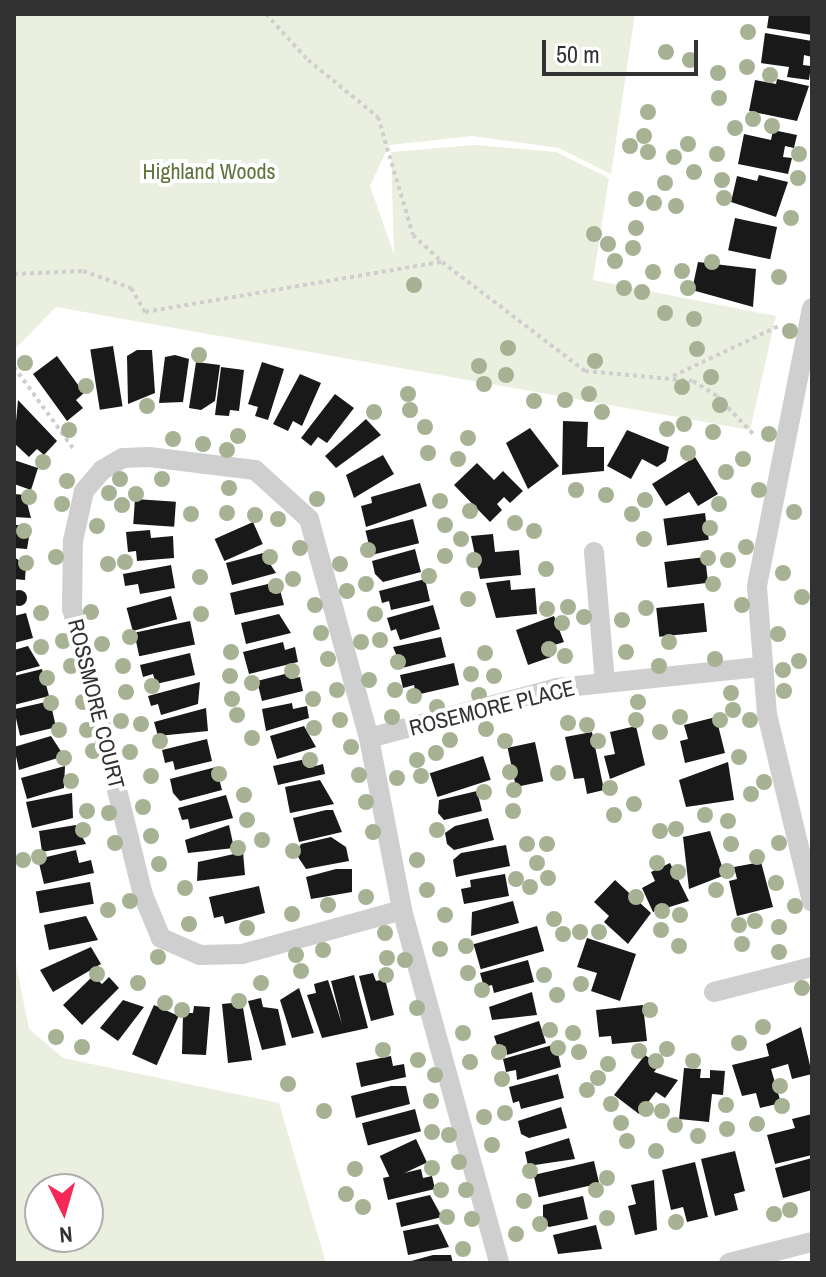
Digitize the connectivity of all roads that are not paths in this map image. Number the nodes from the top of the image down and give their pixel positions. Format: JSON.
{"nodes":[{"id":1,"x":812,"y":308,"type":"edge"},
{"id":2,"x":594,"y":552,"type":"dead end"},
{"id":3,"x":760,"y":667,"type":"junction"},
{"id":4,"x":605,"y":683,"type":"junction"},
{"id":5,"x":369,"y":738,"type":"junction"},
{"id":6,"x":812,"y":902,"type":"edge"},
{"id":7,"x":402,"y":910,"type":"junction"},
{"id":8,"x":812,"y":967,"type":"edge"},
{"id":9,"x":714,"y":992,"type":"dead end"},
{"id":10,"x":812,"y":1242,"type":"edge"},
{"id":11,"x":499,"y":1263,"type":"edge"},
{"id":12,"x":729,"y":1263,"type":"edge"}],
"edges":[{"from":1,"to":3,"type":"street"},
{"from":2,"to":4,"type":"street"},
{"from":3,"to":4,"type":"street","name":"ROSEMORE PLACE"},
{"from":3,"to":6,"type":"street"},
{"from":4,"to":5,"type":"street","name":"ROSEMORE PLACE"},
{"from":5,"to":7,"type":"street","name":"ROSSMORE COURT"},
{"from":5,"to":7,"type":"street","name":"ROSSMORE COURT"},
{"from":7,"to":11,"type":"street","name":"ROSSMORE COURT"},
{"from":8,"to":9,"type":"street"},
{"from":10,"to":12,"type":"street"}]}
